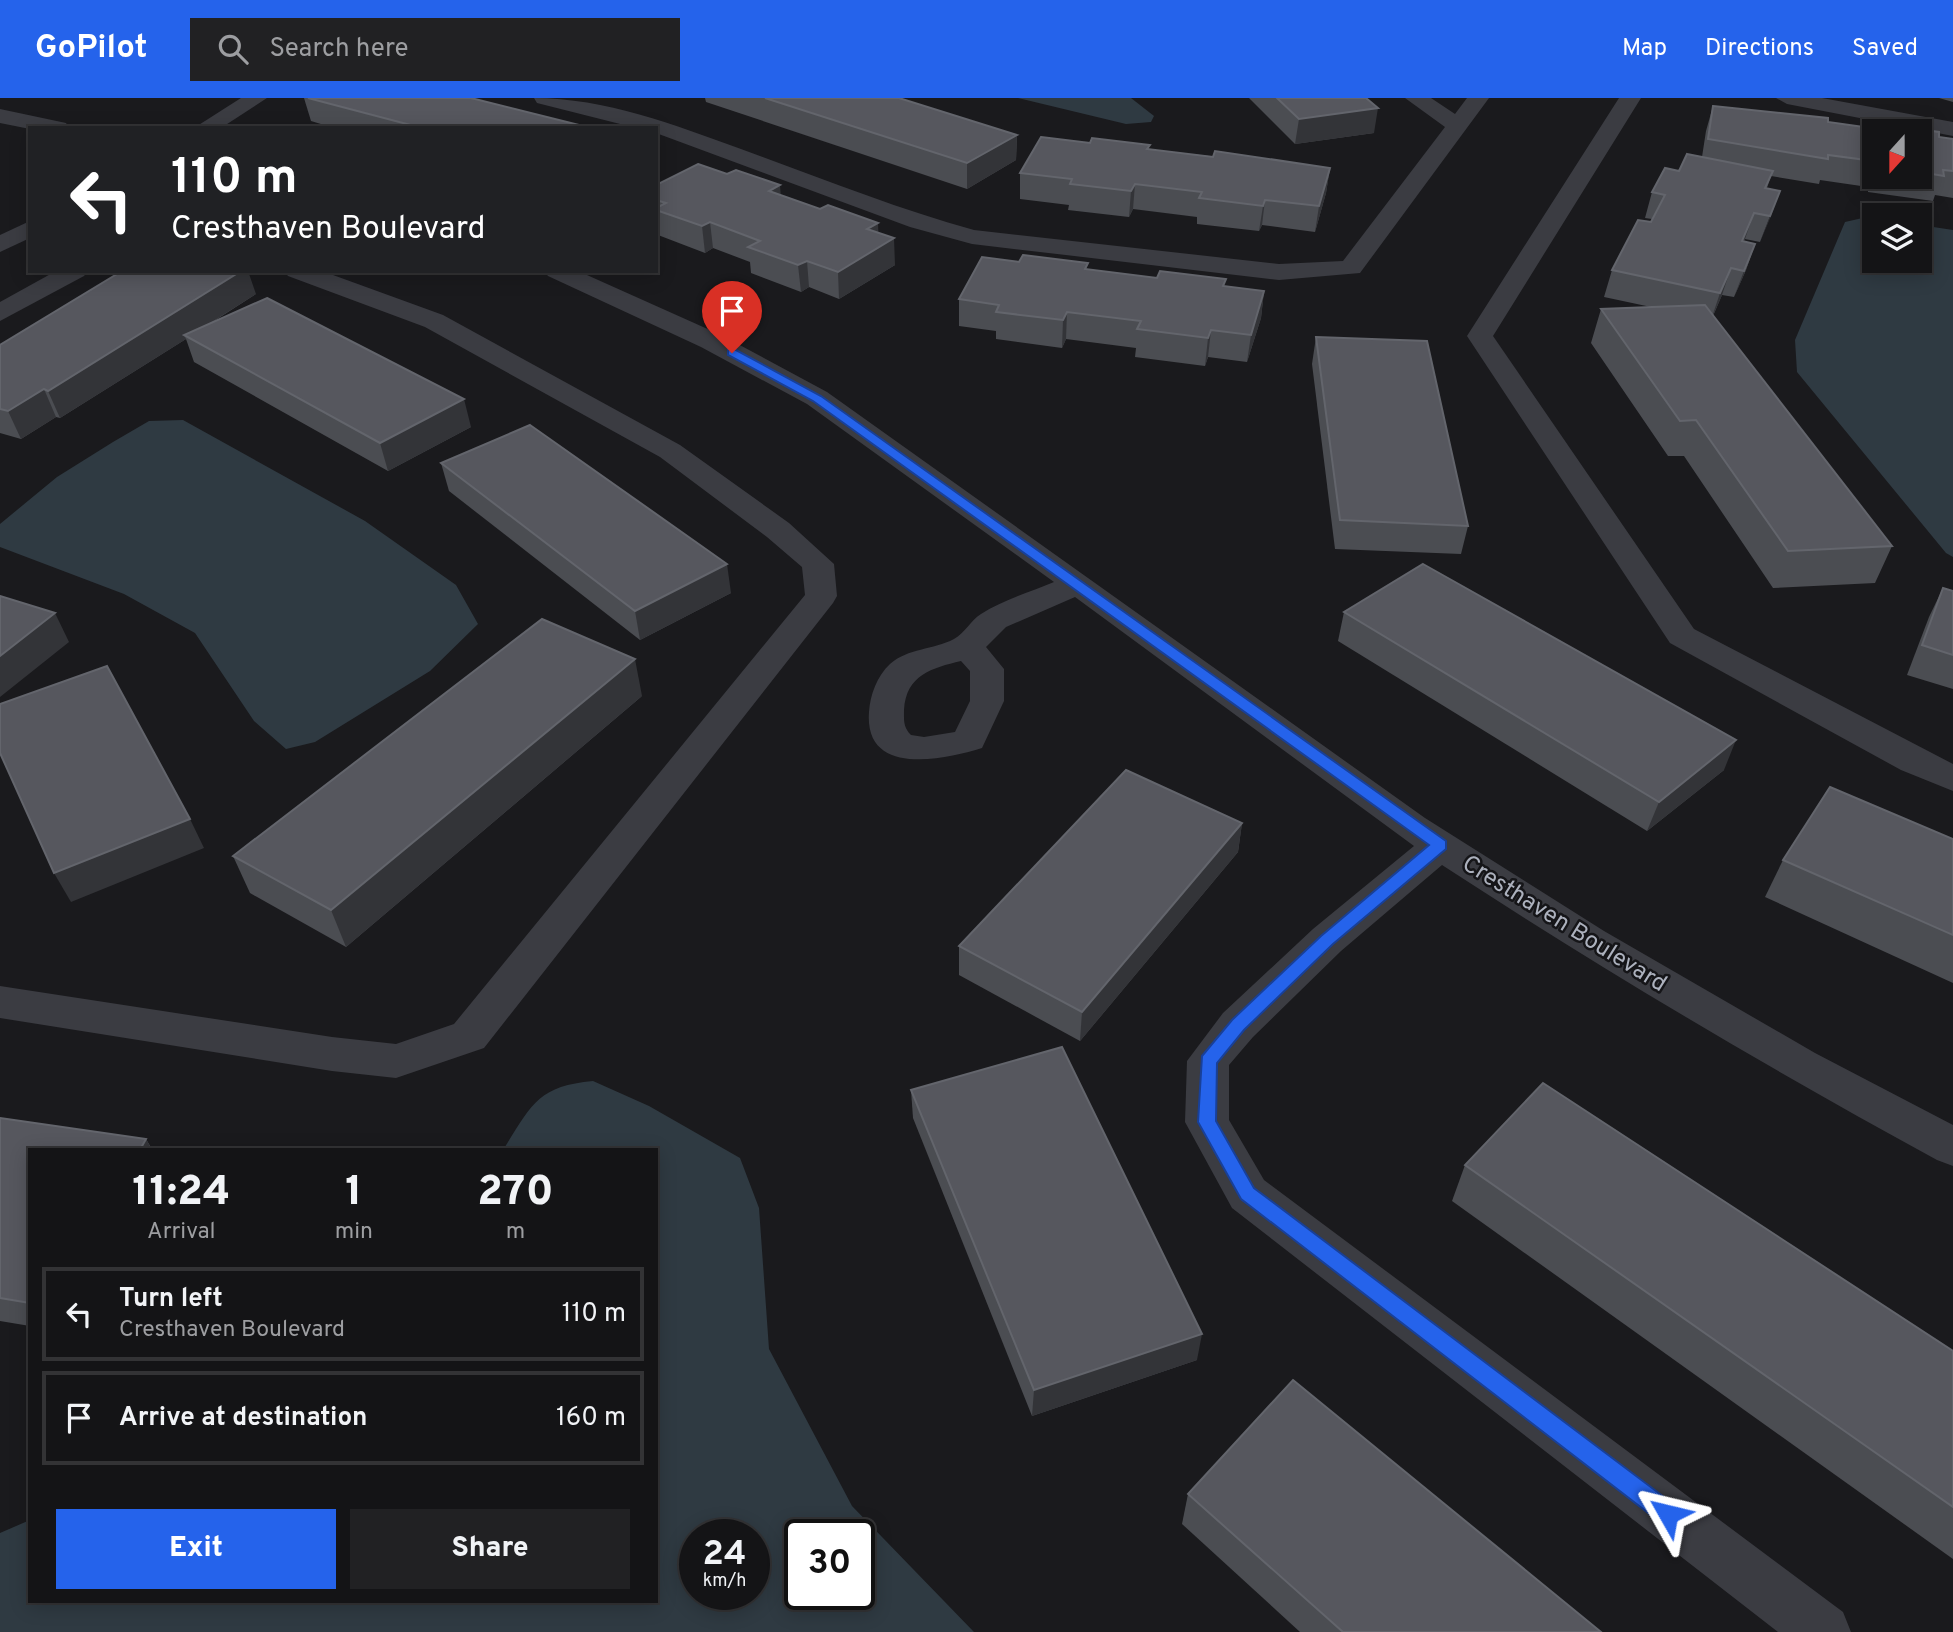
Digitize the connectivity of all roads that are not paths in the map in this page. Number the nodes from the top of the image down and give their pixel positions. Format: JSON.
{"nodes":[{"id":1,"x":256,"y":98,"type":"edge"},
{"id":2,"x":545,"y":98,"type":"edge"},
{"id":3,"x":1416,"y":98,"type":"edge"},
{"id":4,"x":1478,"y":98,"type":"edge"},
{"id":5,"x":1630,"y":98,"type":"edge"},
{"id":6,"x":1787,"y":98,"type":"edge"},
{"id":7,"x":0,"y":116,"type":"edge"},
{"id":8,"x":1457,"y":125,"type":"junction"},
{"id":9,"x":48,"y":126,"type":"edge"},
{"id":10,"x":208,"y":126,"type":"edge"},
{"id":11,"x":655,"y":126,"type":"edge"},
{"id":12,"x":658,"y":127,"type":"edge"},
{"id":13,"x":1953,"y":129,"type":"edge"},
{"id":14,"x":28,"y":229,"type":"edge"},
{"id":15,"x":0,"y":245,"type":"edge"},
{"id":16,"x":71,"y":273,"type":"edge"},
{"id":17,"x":302,"y":273,"type":"edge"},
{"id":18,"x":561,"y":273,"type":"edge"},
{"id":19,"x":3,"y":309,"type":"edge"},
{"id":20,"x":1078,"y":584,"type":"junction"},
{"id":21,"x":967,"y":646,"type":"dead end"},
{"id":22,"x":1953,"y":778,"type":"edge"},
{"id":23,"x":1440,"y":845,"type":"junction"},
{"id":24,"x":0,"y":1002,"type":"edge"},
{"id":25,"x":1953,"y":1147,"type":"edge"},
{"id":26,"x":1823,"y":1632,"type":"edge"}],
"edges":[{"from":1,"to":10,"type":"street"},
{"from":2,"to":11,"type":"street"},
{"from":3,"to":8,"type":"street"},
{"from":4,"to":8,"type":"street"},
{"from":5,"to":22,"type":"street"},
{"from":6,"to":13,"type":"street"},
{"from":7,"to":9,"type":"street"},
{"from":8,"to":12,"type":"street"},
{"from":14,"to":15,"type":"street"},
{"from":16,"to":19,"type":"street"},
{"from":17,"to":24,"type":"street"},
{"from":18,"to":20,"type":"street","name":"Cresthaven Boulevard"},
{"from":20,"to":21,"type":"street"},
{"from":20,"to":23,"type":"street","name":"Cresthaven Boulevard"},
{"from":23,"to":25,"type":"street","name":"Cresthaven Boulevard"},
{"from":23,"to":26,"type":"street"}]}
